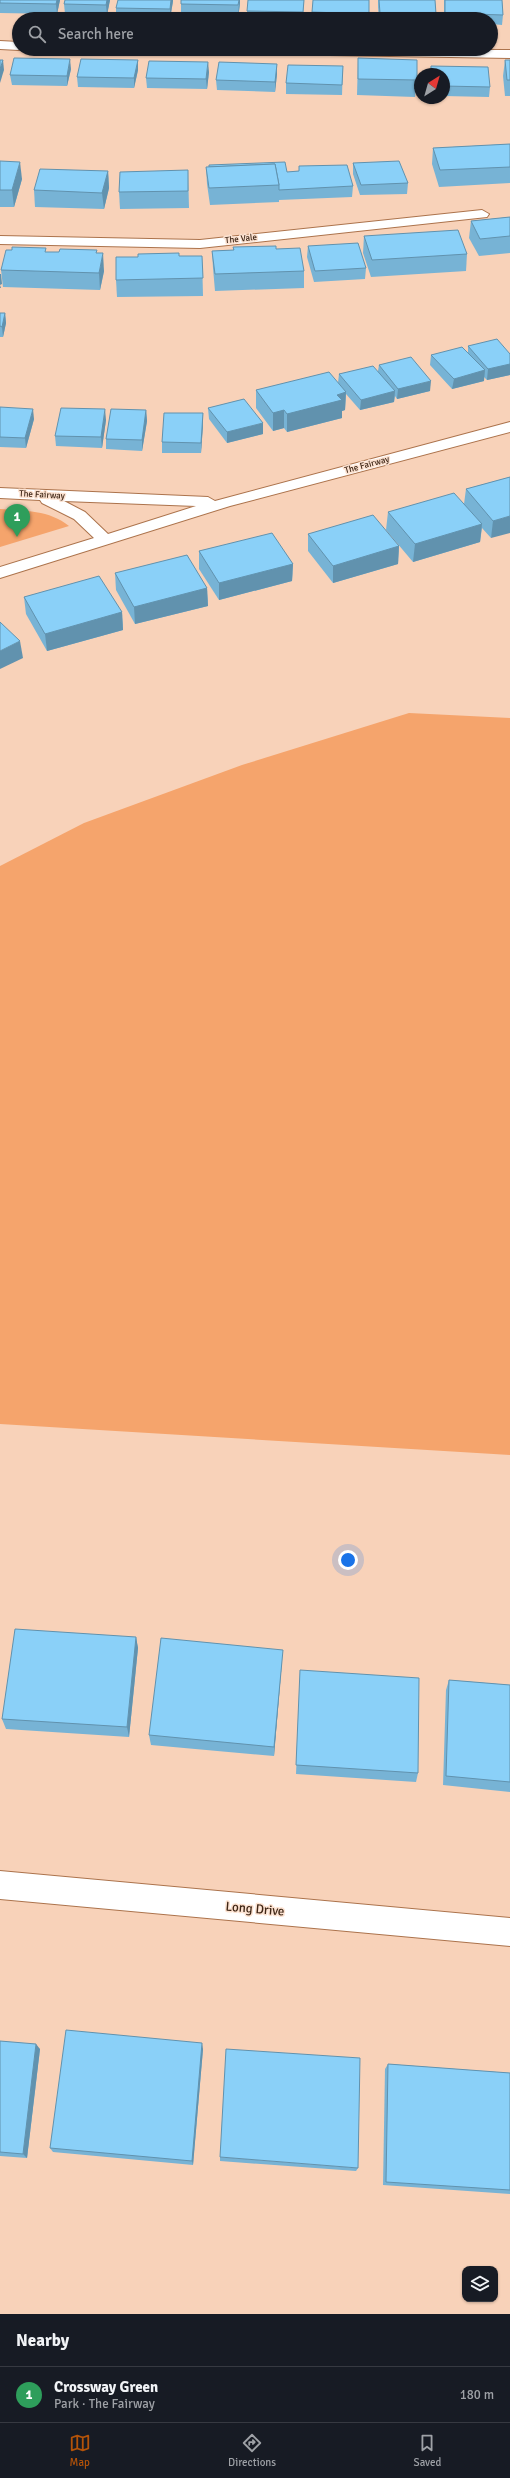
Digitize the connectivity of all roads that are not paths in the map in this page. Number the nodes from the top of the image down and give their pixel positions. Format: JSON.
{"nodes":[{"id":1,"x":0,"y":45,"type":"edge"},
{"id":2,"x":12,"y":46,"type":"edge"},
{"id":3,"x":498,"y":54,"type":"edge"},
{"id":4,"x":510,"y":54,"type":"edge"},
{"id":5,"x":482,"y":214,"type":"dead end"},
{"id":6,"x":0,"y":240,"type":"edge"},
{"id":7,"x":510,"y":427,"type":"edge"},
{"id":8,"x":2,"y":493,"type":"edge"},
{"id":9,"x":224,"y":503,"type":"junction"},
{"id":10,"x":105,"y":540,"type":"junction"},
{"id":11,"x":0,"y":573,"type":"edge"},
{"id":12,"x":0,"y":1886,"type":"edge"},
{"id":13,"x":510,"y":1932,"type":"edge"}],
"edges":[{"from":1,"to":2,"type":"street"},
{"from":3,"to":4,"type":"street"},
{"from":5,"to":6,"type":"street","name":"The Vale"},
{"from":7,"to":9,"type":"street","name":"The Fairway"},
{"from":8,"to":9,"type":"street","name":"The Fairway"},
{"from":8,"to":10,"type":"street","name":"The Fairway"},
{"from":9,"to":10,"type":"street","name":"The Fairway"},
{"from":10,"to":11,"type":"street","name":"The Fairway"},
{"from":12,"to":13,"type":"street","name":"Long Drive"}]}
